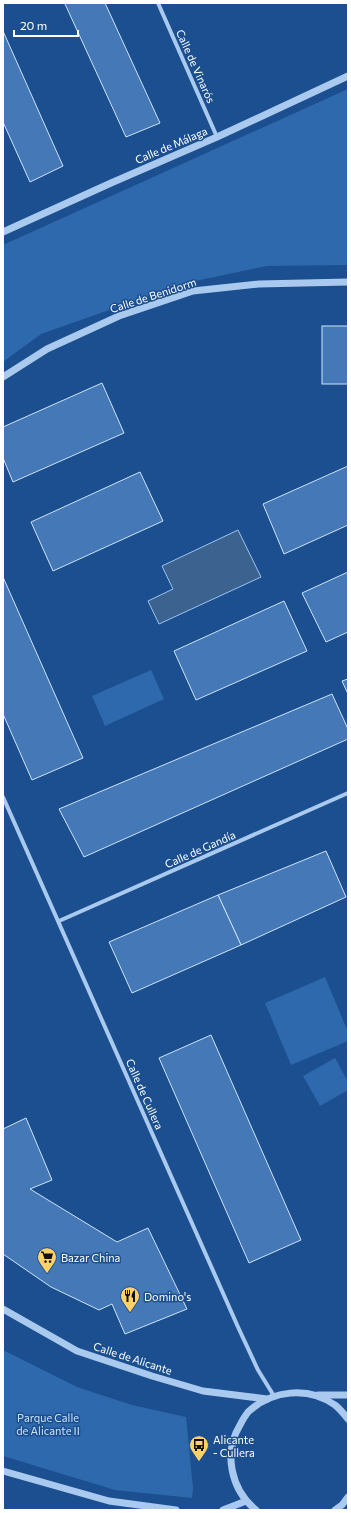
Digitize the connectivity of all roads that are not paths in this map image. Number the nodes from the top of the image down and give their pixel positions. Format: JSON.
{"nodes":[{"id":1,"x":158,"y":3,"type":"edge"},
{"id":2,"x":348,"y":76,"type":"edge"},
{"id":3,"x":217,"y":137,"type":"junction"},
{"id":4,"x":4,"y":229,"type":"edge"},
{"id":5,"x":348,"y":282,"type":"edge"},
{"id":6,"x":3,"y":377,"type":"edge"},
{"id":7,"x":348,"y":793,"type":"edge"},
{"id":8,"x":3,"y":797,"type":"edge"},
{"id":9,"x":59,"y":921,"type":"junction"},
{"id":10,"x":3,"y":1309,"type":"edge"},
{"id":11,"x":316,"y":1395,"type":"junction"},
{"id":12,"x":348,"y":1395,"type":"edge"},
{"id":13,"x":270,"y":1397,"type":"junction"},
{"id":14,"x":348,"y":1419,"type":"edge"},
{"id":15,"x":3,"y":1471,"type":"edge"},
{"id":16,"x":348,"y":1497,"type":"edge"},
{"id":17,"x":247,"y":1505,"type":"edge"},
{"id":18,"x":176,"y":1510,"type":"edge"},
{"id":19,"x":223,"y":1510,"type":"edge"},
{"id":20,"x":256,"y":1510,"type":"edge"},
{"id":21,"x":335,"y":1510,"type":"edge"}],
"edges":[{"from":1,"to":3,"type":"street","name":"Calle de Vinarós"},
{"from":2,"to":3,"type":"street","name":"Calle de Málaga"},
{"from":3,"to":4,"type":"street","name":"Calle de Málaga"},
{"from":5,"to":6,"type":"street","name":"Calle de Benidorm"},
{"from":7,"to":9,"type":"street","name":"Calle de Gandía"},
{"from":8,"to":9,"type":"street","name":"Calle de Cullera"},
{"from":9,"to":13,"type":"street","name":"Calle de Cullera"},
{"from":10,"to":13,"type":"street","name":"Calle de Alicante"},
{"from":11,"to":12,"type":"street"},
{"from":11,"to":13,"type":"street"},
{"from":11,"to":14,"type":"street"},
{"from":13,"to":17,"type":"street"},
{"from":15,"to":18,"type":"street"},
{"from":16,"to":21,"type":"street"},
{"from":17,"to":19,"type":"street"},
{"from":17,"to":20,"type":"street"}]}
